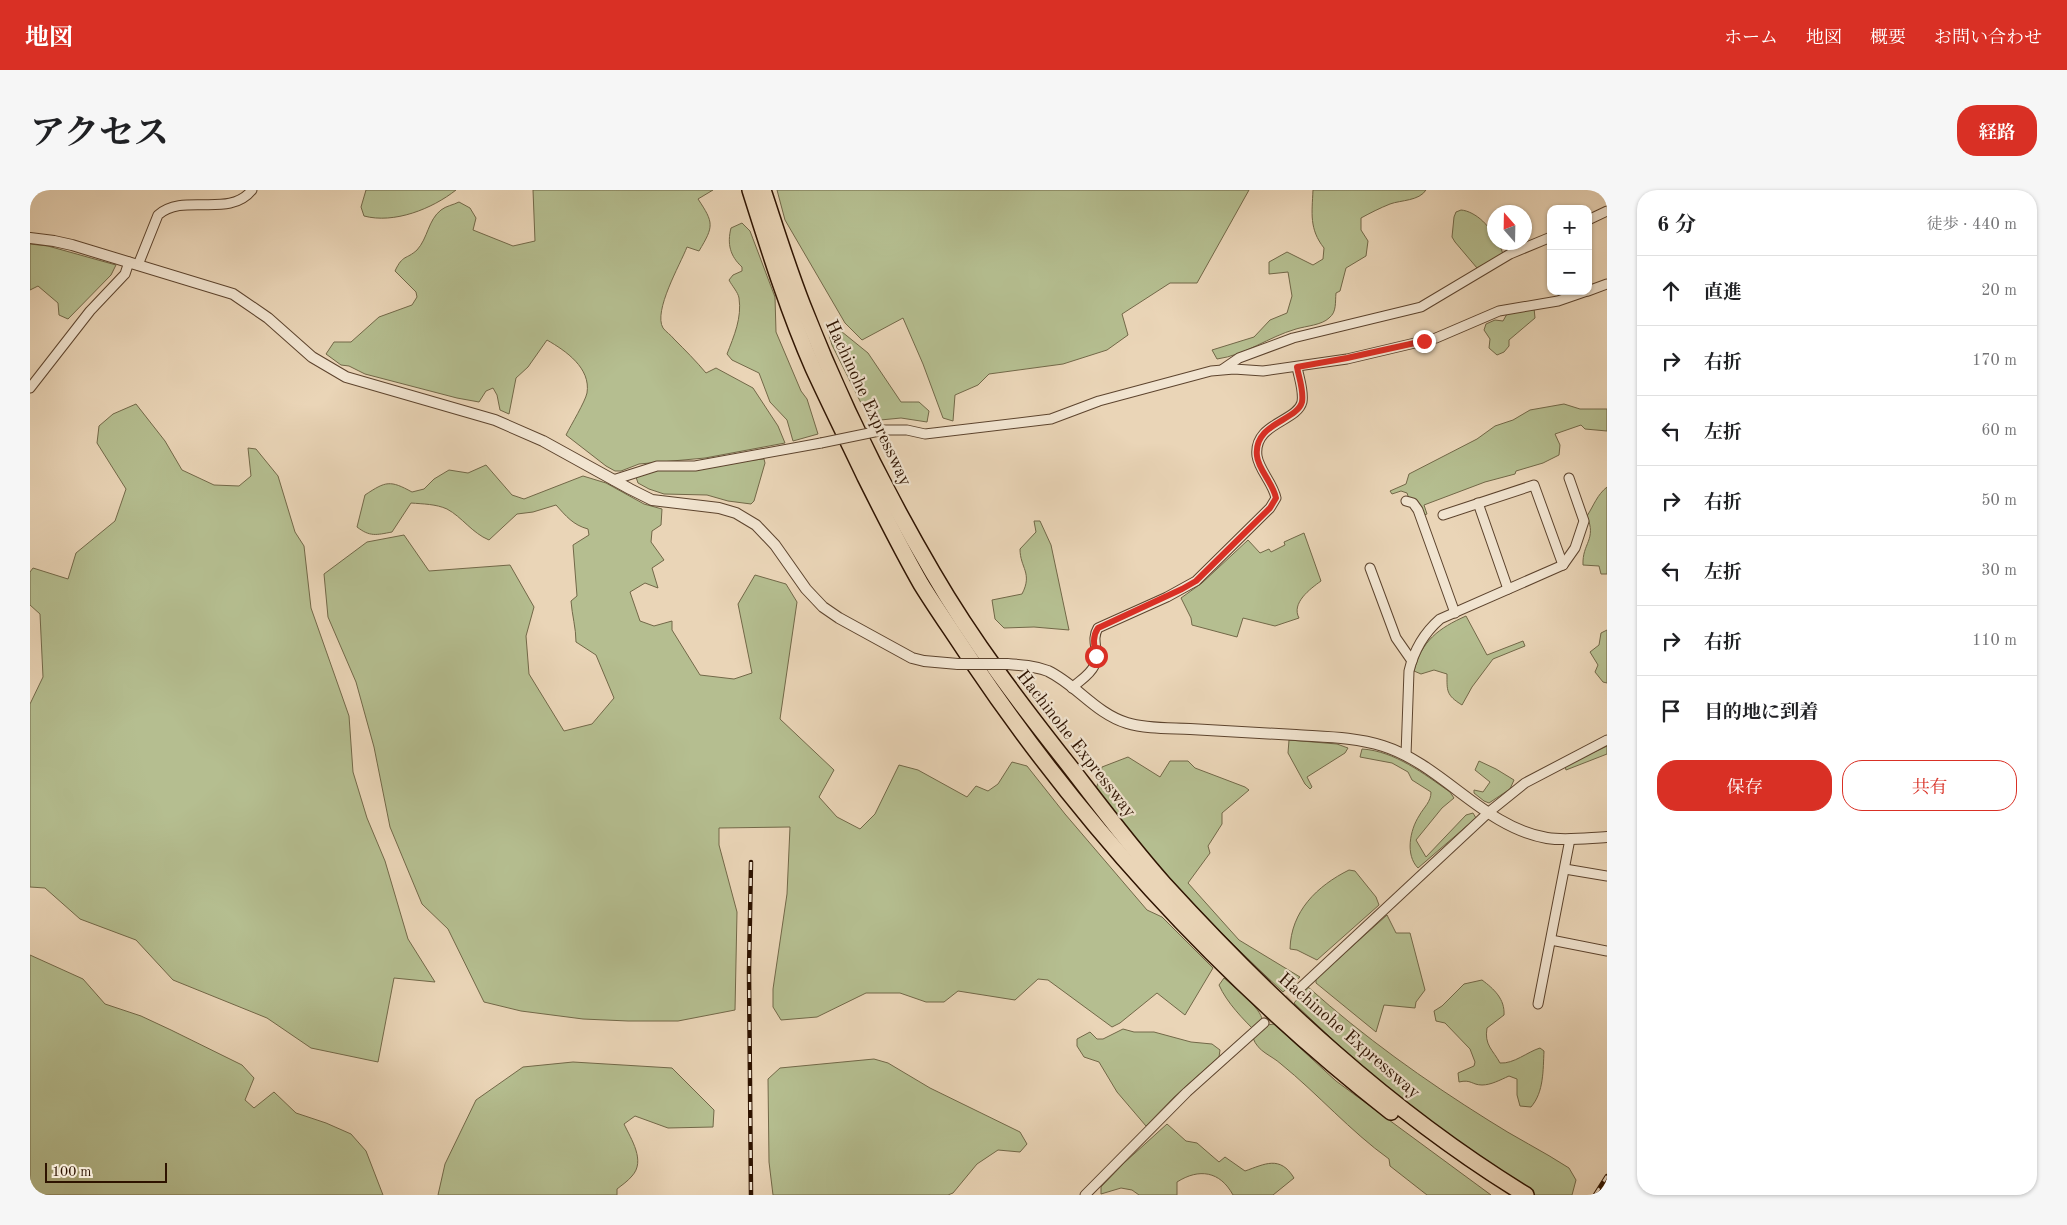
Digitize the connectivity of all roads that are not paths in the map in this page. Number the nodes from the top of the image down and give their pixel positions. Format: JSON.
{"nodes":[{"id":1,"x":252,"y":190,"type":"edge"},
{"id":2,"x":750,"y":190,"type":"edge"},
{"id":3,"x":763,"y":190,"type":"edge"},
{"id":4,"x":1607,"y":211,"type":"edge"},
{"id":5,"x":1592,"y":218,"type":"edge"},
{"id":6,"x":30,"y":238,"type":"edge"},
{"id":7,"x":1547,"y":239,"type":"edge"},
{"id":8,"x":133,"y":263,"type":"junction"},
{"id":9,"x":1607,"y":284,"type":"edge"},
{"id":10,"x":1592,"y":290,"type":"edge"},
{"id":11,"x":1576,"y":295,"type":"edge"},
{"id":12,"x":1297,"y":367,"type":"junction"},
{"id":13,"x":1223,"y":369,"type":"junction"},
{"id":14,"x":30,"y":388,"type":"edge"},
{"id":15,"x":1568,"y":478,"type":"dead end"},
{"id":16,"x":613,"y":480,"type":"junction"},
{"id":17,"x":1406,"y":501,"type":"dead end"},
{"id":18,"x":1478,"y":504,"type":"junction"},
{"id":19,"x":1444,"y":515,"type":"dead end"},
{"id":20,"x":1563,"y":565,"type":"junction"},
{"id":21,"x":1370,"y":568,"type":"dead end"},
{"id":22,"x":1508,"y":589,"type":"junction"},
{"id":23,"x":1455,"y":612,"type":"junction"},
{"id":24,"x":1412,"y":660,"type":"junction"},
{"id":25,"x":1072,"y":688,"type":"junction"},
{"id":26,"x":1607,"y":740,"type":"edge"},
{"id":27,"x":1406,"y":756,"type":"junction"},
{"id":28,"x":1489,"y":812,"type":"junction"},
{"id":29,"x":1607,"y":837,"type":"edge"},
{"id":30,"x":1570,"y":839,"type":"junction"},
{"id":31,"x":1565,"y":869,"type":"junction"},
{"id":32,"x":1607,"y":876,"type":"edge"},
{"id":33,"x":1551,"y":940,"type":"junction"},
{"id":34,"x":1607,"y":950,"type":"edge"},
{"id":35,"x":1299,"y":989,"type":"tunnel mouth"},
{"id":36,"x":1538,"y":1004,"type":"dead end"},
{"id":37,"x":1264,"y":1023,"type":"tunnel mouth"},
{"id":38,"x":1085,"y":1195,"type":"edge"},
{"id":39,"x":1508,"y":1195,"type":"edge"},
{"id":40,"x":1526,"y":1195,"type":"edge"}],
"edges":[{"from":1,"to":8,"type":"street"},
{"from":2,"to":39,"type":"highway","name":"Hachinohe Expressway"},
{"from":3,"to":40,"type":"highway","name":"Hachinohe Expressway"},
{"from":4,"to":5,"type":"street"},
{"from":6,"to":8,"type":"street"},
{"from":7,"to":13,"type":"street"},
{"from":8,"to":14,"type":"street"},
{"from":8,"to":16,"type":"street"},
{"from":9,"to":10,"type":"street"},
{"from":11,"to":12,"type":"street"},
{"from":12,"to":13,"type":"street"},
{"from":12,"to":25,"type":"street"},
{"from":13,"to":16,"type":"street","bridge":true},
{"from":15,"to":20,"type":"street"},
{"from":16,"to":25,"type":"street","bridge":true},
{"from":17,"to":23,"type":"street"},
{"from":18,"to":19,"type":"street"},
{"from":18,"to":20,"type":"street"},
{"from":18,"to":22,"type":"street"},
{"from":20,"to":22,"type":"street"},
{"from":21,"to":24,"type":"street"},
{"from":22,"to":23,"type":"street"},
{"from":23,"to":24,"type":"street"},
{"from":24,"to":27,"type":"street"},
{"from":25,"to":27,"type":"street"},
{"from":26,"to":28,"type":"street"},
{"from":27,"to":28,"type":"street"},
{"from":28,"to":30,"type":"street"},
{"from":28,"to":35,"type":"street"},
{"from":29,"to":30,"type":"street"},
{"from":30,"to":31,"type":"street"},
{"from":31,"to":32,"type":"street"},
{"from":31,"to":33,"type":"street"},
{"from":33,"to":34,"type":"street"},
{"from":33,"to":36,"type":"street"},
{"from":37,"to":38,"type":"street"}]}
